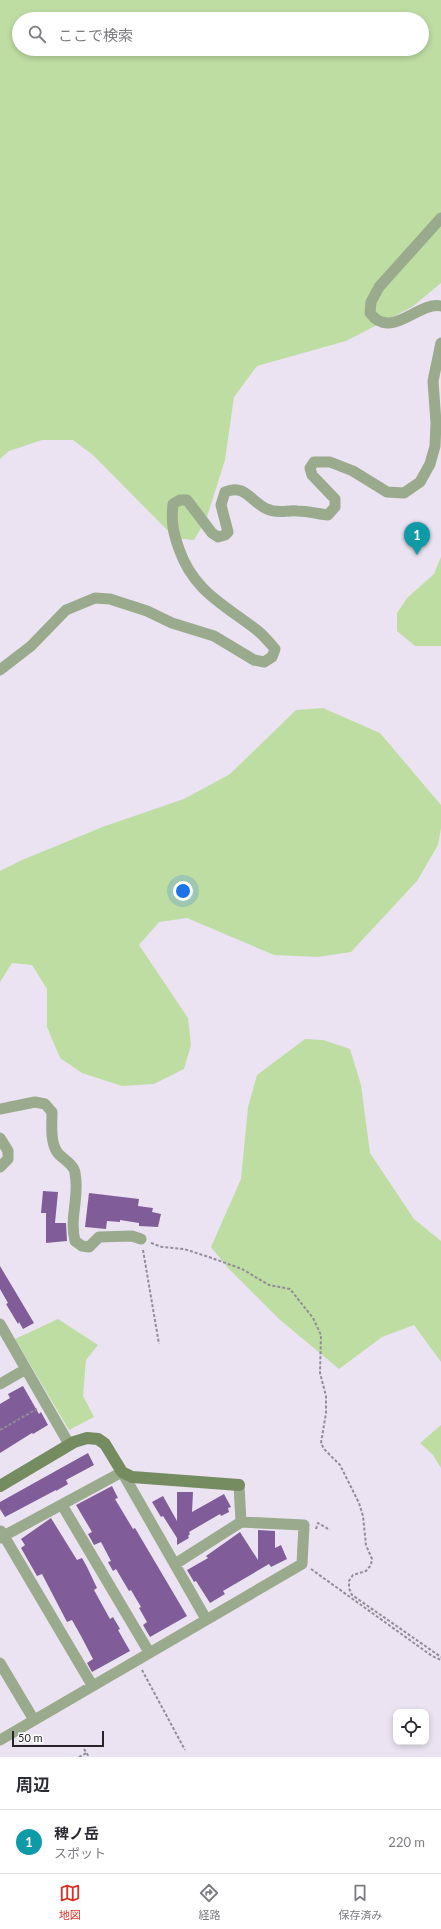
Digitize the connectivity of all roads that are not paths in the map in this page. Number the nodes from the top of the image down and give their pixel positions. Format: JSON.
{"nodes":[{"id":1,"x":441,"y":218,"type":"edge"},
{"id":2,"x":441,"y":306,"type":"edge"},
{"id":3,"x":441,"y":343,"type":"edge"},
{"id":4,"x":0,"y":670,"type":"edge"},
{"id":5,"x":0,"y":1109,"type":"edge"},
{"id":6,"x":0,"y":1138,"type":"edge"},
{"id":7,"x":0,"y":1167,"type":"edge"},
{"id":8,"x":141,"y":1239,"type":"road end"},
{"id":9,"x":0,"y":1324,"type":"edge"},
{"id":10,"x":26,"y":1369,"type":"junction"},
{"id":11,"x":0,"y":1384,"type":"edge"},
{"id":12,"x":69,"y":1444,"type":"junction"},
{"id":13,"x":122,"y":1472,"type":"junction"},
{"id":14,"x":239,"y":1485,"type":"joint"},
{"id":15,"x":0,"y":1486,"type":"edge"},
{"id":16,"x":62,"y":1504,"type":"junction"},
{"id":17,"x":241,"y":1522,"type":"junction"},
{"id":18,"x":1,"y":1535,"type":"edge"},
{"id":19,"x":175,"y":1564,"type":"junction"},
{"id":20,"x":206,"y":1619,"type":"junction"},
{"id":21,"x":149,"y":1652,"type":"junction"},
{"id":22,"x":0,"y":1662,"type":"edge"},
{"id":23,"x":92,"y":1685,"type":"junction"},
{"id":24,"x":34,"y":1720,"type":"junction"},
{"id":25,"x":0,"y":1740,"type":"edge"}],
"edges":[{"from":1,"to":2,"type":"street"},
{"from":3,"to":4,"type":"street"},
{"from":5,"to":8,"type":"street"},
{"from":6,"to":7,"type":"street"},
{"from":9,"to":10,"type":"street"},
{"from":10,"to":11,"type":"street"},
{"from":10,"to":12,"type":"street"},
{"from":12,"to":13,"type":"street"},
{"from":12,"to":15,"type":"street"},
{"from":13,"to":14,"type":"street"},
{"from":13,"to":16,"type":"street"},
{"from":13,"to":19,"type":"street"},
{"from":14,"to":17,"type":"street"},
{"from":16,"to":18,"type":"street"},
{"from":16,"to":21,"type":"street"},
{"from":17,"to":19,"type":"street"},
{"from":17,"to":20,"type":"street"},
{"from":18,"to":23,"type":"street"},
{"from":19,"to":20,"type":"street"},
{"from":20,"to":21,"type":"street"},
{"from":21,"to":23,"type":"street"},
{"from":22,"to":24,"type":"street"},
{"from":23,"to":24,"type":"street"},
{"from":24,"to":25,"type":"street"}]}
